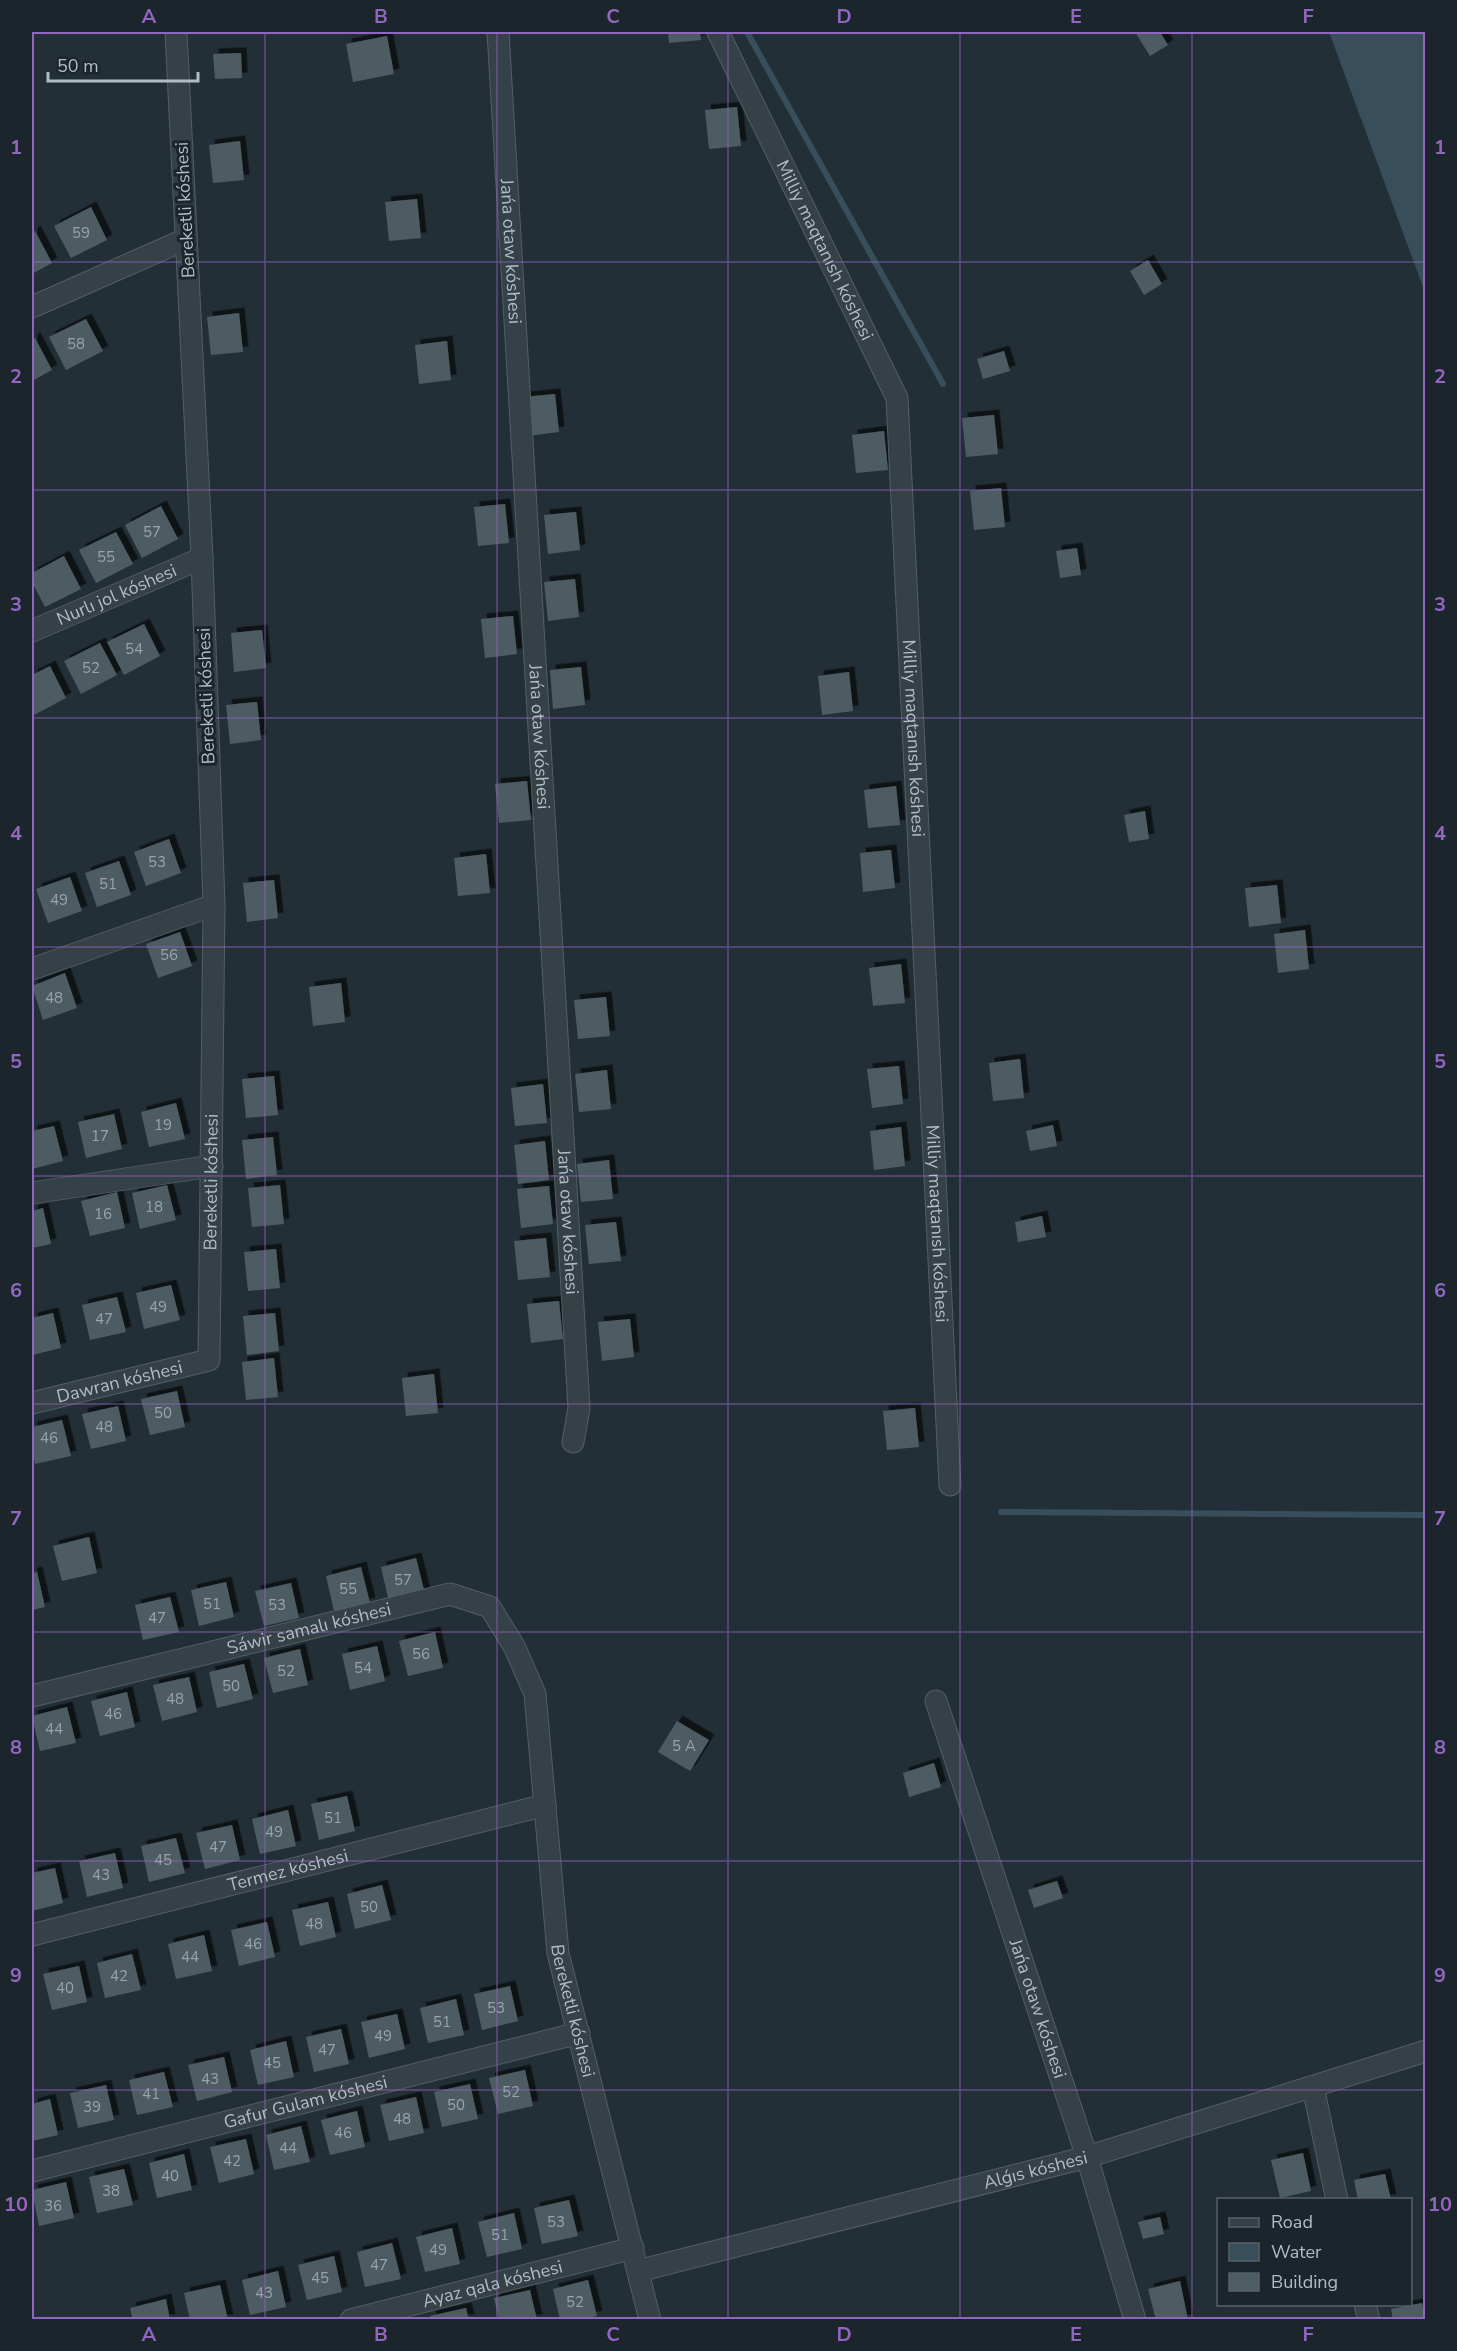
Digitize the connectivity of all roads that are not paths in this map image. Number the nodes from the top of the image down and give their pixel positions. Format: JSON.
{"nodes":[{"id":1,"x":176,"y":32,"type":"edge"},
{"id":2,"x":498,"y":32,"type":"edge"},
{"id":3,"x":718,"y":32,"type":"edge"},
{"id":4,"x":186,"y":239,"type":"junction"},
{"id":5,"x":32,"y":307,"type":"edge"},
{"id":6,"x":202,"y":558,"type":"junction"},
{"id":7,"x":32,"y":631,"type":"edge"},
{"id":8,"x":214,"y":905,"type":"junction"},
{"id":9,"x":32,"y":969,"type":"edge"},
{"id":10,"x":212,"y":1166,"type":"junction"},
{"id":11,"x":32,"y":1193,"type":"edge"},
{"id":12,"x":209,"y":1360,"type":"joint"},
{"id":13,"x":32,"y":1403,"type":"edge"},
{"id":14,"x":573,"y":1442,"type":"dead end"},
{"id":15,"x":950,"y":1485,"type":"dead end"},
{"id":16,"x":535,"y":1694,"type":"joint"},
{"id":17,"x":32,"y":1696,"type":"edge"},
{"id":18,"x":936,"y":1701,"type":"dead end"},
{"id":19,"x":545,"y":1805,"type":"junction"},
{"id":20,"x":32,"y":1935,"type":"edge"},
{"id":21,"x":579,"y":2033,"type":"junction"},
{"id":22,"x":1425,"y":2051,"type":"edge"},
{"id":23,"x":1313,"y":2087,"type":"junction"},
{"id":24,"x":1087,"y":2157,"type":"junction"},
{"id":25,"x":32,"y":2171,"type":"edge"},
{"id":26,"x":1337,"y":2198,"type":"edge"},
{"id":27,"x":633,"y":2248,"type":"junction"},
{"id":28,"x":638,"y":2271,"type":"junction"},
{"id":29,"x":351,"y":2319,"type":"edge"},
{"id":30,"x":650,"y":2319,"type":"edge"},
{"id":31,"x":1135,"y":2319,"type":"edge"}],
"edges":[{"from":1,"to":4,"type":"street","name":"Bereketli kóshesi"},
{"from":2,"to":14,"type":"street","name":"Jańa otaw kóshesi"},
{"from":3,"to":15,"type":"street","name":"Milliy maqtanısh kóshesi"},
{"from":4,"to":5,"type":"street"},
{"from":4,"to":6,"type":"street","name":"Bereketli kóshesi"},
{"from":6,"to":7,"type":"street","name":"Nurlı jol kóshesi"},
{"from":6,"to":8,"type":"street","name":"Bereketli kóshesi"},
{"from":8,"to":9,"type":"street"},
{"from":8,"to":10,"type":"street","name":"Bereketli kóshesi"},
{"from":10,"to":11,"type":"street"},
{"from":10,"to":12,"type":"street","name":"Bereketli kóshesi"},
{"from":12,"to":13,"type":"street","name":"Dawran kóshesi"},
{"from":16,"to":17,"type":"street","name":"Sáwir samalı kóshesi"},
{"from":16,"to":19,"type":"street","name":"Bereketli kóshesi"},
{"from":18,"to":24,"type":"street","name":"Jańa otaw kóshesi"},
{"from":19,"to":20,"type":"street","name":"Termez kóshesi"},
{"from":19,"to":21,"type":"street","name":"Bereketli kóshesi"},
{"from":21,"to":25,"type":"street","name":"Gafur Gulam kóshesi"},
{"from":21,"to":27,"type":"street","name":"Bereketli kóshesi"},
{"from":22,"to":23,"type":"street","name":"Alǵıs kóshesi"},
{"from":23,"to":24,"type":"street","name":"Alǵıs kóshesi"},
{"from":23,"to":26,"type":"street"},
{"from":24,"to":28,"type":"street","name":"Alǵıs kóshesi"},
{"from":24,"to":31,"type":"street","name":"Jańa otaw kóshesi"},
{"from":27,"to":28,"type":"street","name":"Bereketli kóshesi"},
{"from":27,"to":29,"type":"street","name":"Ayaz qala kóshesi"},
{"from":28,"to":30,"type":"street","name":"Bereketli kóshesi"}]}
